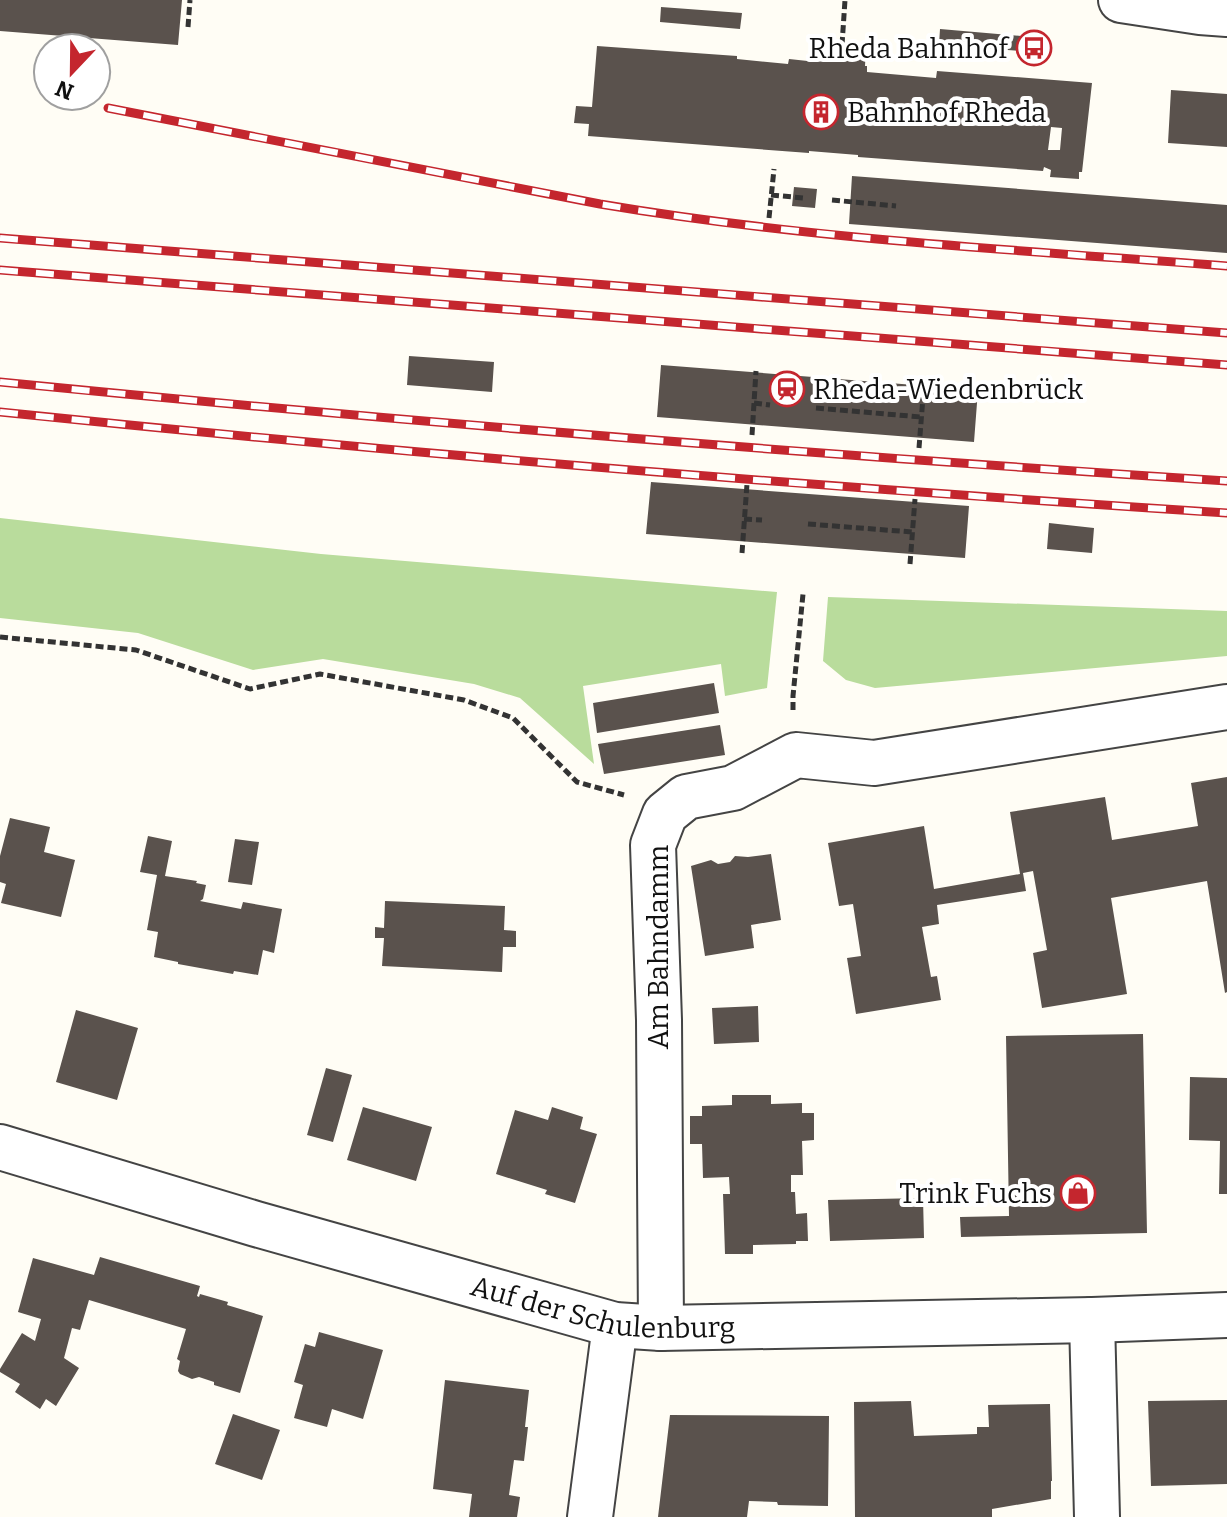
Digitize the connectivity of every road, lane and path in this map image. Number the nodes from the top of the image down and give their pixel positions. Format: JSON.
{"nodes":[{"id":1,"x":190,"y":0,"type":"edge"},
{"id":2,"x":845,"y":0,"type":"edge"},
{"id":3,"x":1121,"y":0,"type":"edge"},
{"id":4,"x":1227,"y":14,"type":"edge"},
{"id":5,"x":188,"y":27,"type":"dead end"},
{"id":6,"x":842,"y":45,"type":"dead end"},
{"id":7,"x":774,"y":169,"type":"dead end"},
{"id":8,"x":771,"y":195,"type":"junction"},
{"id":9,"x":804,"y":198,"type":"dead end"},
{"id":10,"x":832,"y":200,"type":"dead end"},
{"id":11,"x":896,"y":206,"type":"dead end"},
{"id":12,"x":769,"y":218,"type":"dead end"},
{"id":13,"x":756,"y":371,"type":"dead end"},
{"id":14,"x":924,"y":384,"type":"dead end"},
{"id":15,"x":754,"y":403,"type":"junction"},
{"id":16,"x":770,"y":405,"type":"dead end"},
{"id":17,"x":816,"y":408,"type":"dead end"},
{"id":18,"x":921,"y":417,"type":"junction"},
{"id":19,"x":752,"y":435,"type":"dead end"},
{"id":20,"x":919,"y":448,"type":"dead end"},
{"id":21,"x":747,"y":484,"type":"dead end"},
{"id":22,"x":915,"y":499,"type":"dead end"},
{"id":23,"x":744,"y":519,"type":"junction"},
{"id":24,"x":762,"y":520,"type":"dead end"},
{"id":25,"x":808,"y":524,"type":"dead end"},
{"id":26,"x":912,"y":532,"type":"junction"},
{"id":27,"x":742,"y":553,"type":"dead end"},
{"id":28,"x":910,"y":564,"type":"dead end"},
{"id":29,"x":803,"y":594,"type":"dead end"},
{"id":30,"x":0,"y":637,"type":"edge"},
{"id":31,"x":1227,"y":707,"type":"edge"},
{"id":32,"x":796,"y":755,"type":"junction"},
{"id":33,"x":665,"y":814,"type":"junction"},
{"id":34,"x":0,"y":1147,"type":"edge"},
{"id":35,"x":1227,"y":1315,"type":"edge"},
{"id":36,"x":1092,"y":1320,"type":"junction"},
{"id":37,"x":615,"y":1325,"type":"junction"},
{"id":38,"x":661,"y":1328,"type":"junction"},
{"id":39,"x":590,"y":1517,"type":"edge"},
{"id":40,"x":1097,"y":1517,"type":"edge"}],
"edges":[{"from":1,"to":5,"type":"path"},
{"from":2,"to":6,"type":"path"},
{"from":3,"to":4,"type":"street"},
{"from":7,"to":8,"type":"path"},
{"from":8,"to":9,"type":"path"},
{"from":8,"to":12,"type":"path"},
{"from":10,"to":11,"type":"path"},
{"from":13,"to":15,"type":"path"},
{"from":14,"to":18,"type":"path"},
{"from":15,"to":16,"type":"path"},
{"from":15,"to":19,"type":"path"},
{"from":17,"to":18,"type":"path"},
{"from":18,"to":20,"type":"path"},
{"from":21,"to":23,"type":"path"},
{"from":22,"to":26,"type":"path"},
{"from":23,"to":24,"type":"path"},
{"from":23,"to":27,"type":"path"},
{"from":25,"to":26,"type":"path"},
{"from":26,"to":28,"type":"path"},
{"from":29,"to":32,"type":"path"},
{"from":30,"to":33,"type":"path"},
{"from":31,"to":32,"type":"street"},
{"from":32,"to":33,"type":"street","name":"Am Bahndamm"},
{"from":33,"to":38,"type":"street","name":"Am Bahndamm"},
{"from":34,"to":37,"type":"street","name":"Auf der Schulenburg"},
{"from":35,"to":36,"type":"street","name":"Auf der Schulenburg"},
{"from":36,"to":38,"type":"street","name":"Auf der Schulenburg"},
{"from":36,"to":40,"type":"street"},
{"from":37,"to":38,"type":"street","name":"Auf der Schulenburg"},
{"from":37,"to":39,"type":"street"}]}
